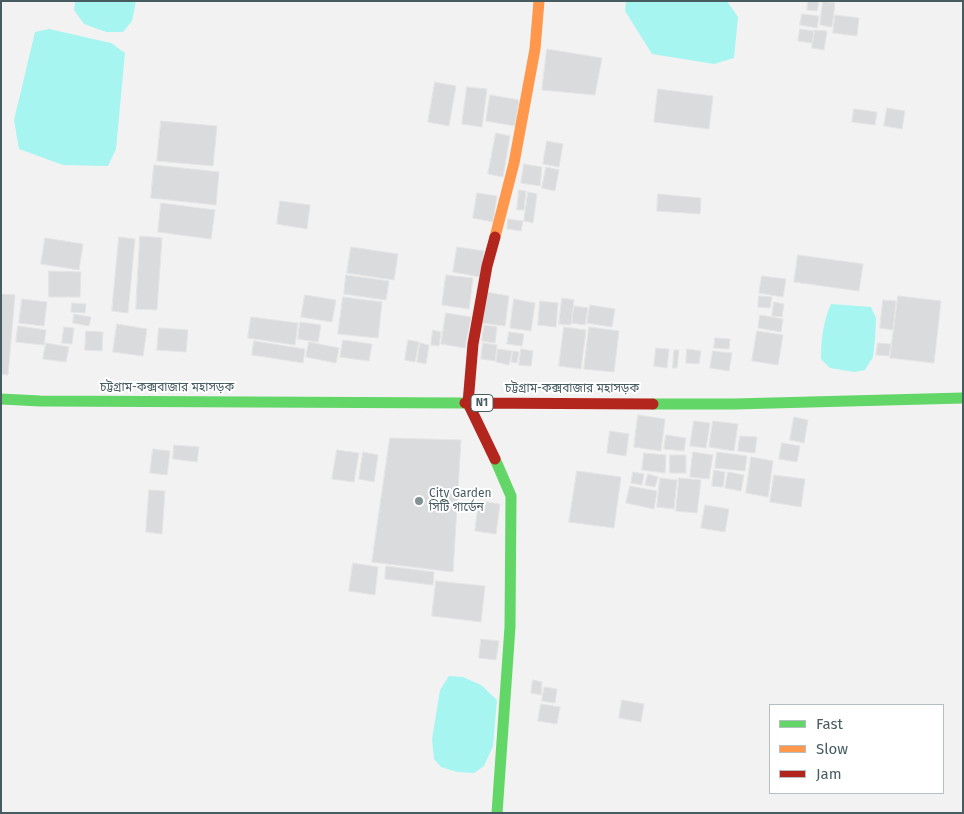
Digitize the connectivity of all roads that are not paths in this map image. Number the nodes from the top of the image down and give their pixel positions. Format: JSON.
{"nodes":[{"id":1,"x":539,"y":1,"type":"edge"},
{"id":2,"x":963,"y":398,"type":"edge"},
{"id":3,"x":1,"y":399,"type":"edge"},
{"id":4,"x":468,"y":403,"type":"junction"},
{"id":5,"x":497,"y":813,"type":"edge"}],
"edges":[{"from":1,"to":4,"type":"main road"},
{"from":2,"to":4,"type":"main road","name":"চট্টগ্রাম-কক্সবাজার মহাসড়ক","number":"N1"},
{"from":3,"to":4,"type":"main road","name":"চট্টগ্রাম-কক্সবাজার মহাসড়ক","number":"N1"},
{"from":4,"to":5,"type":"main road"}]}
